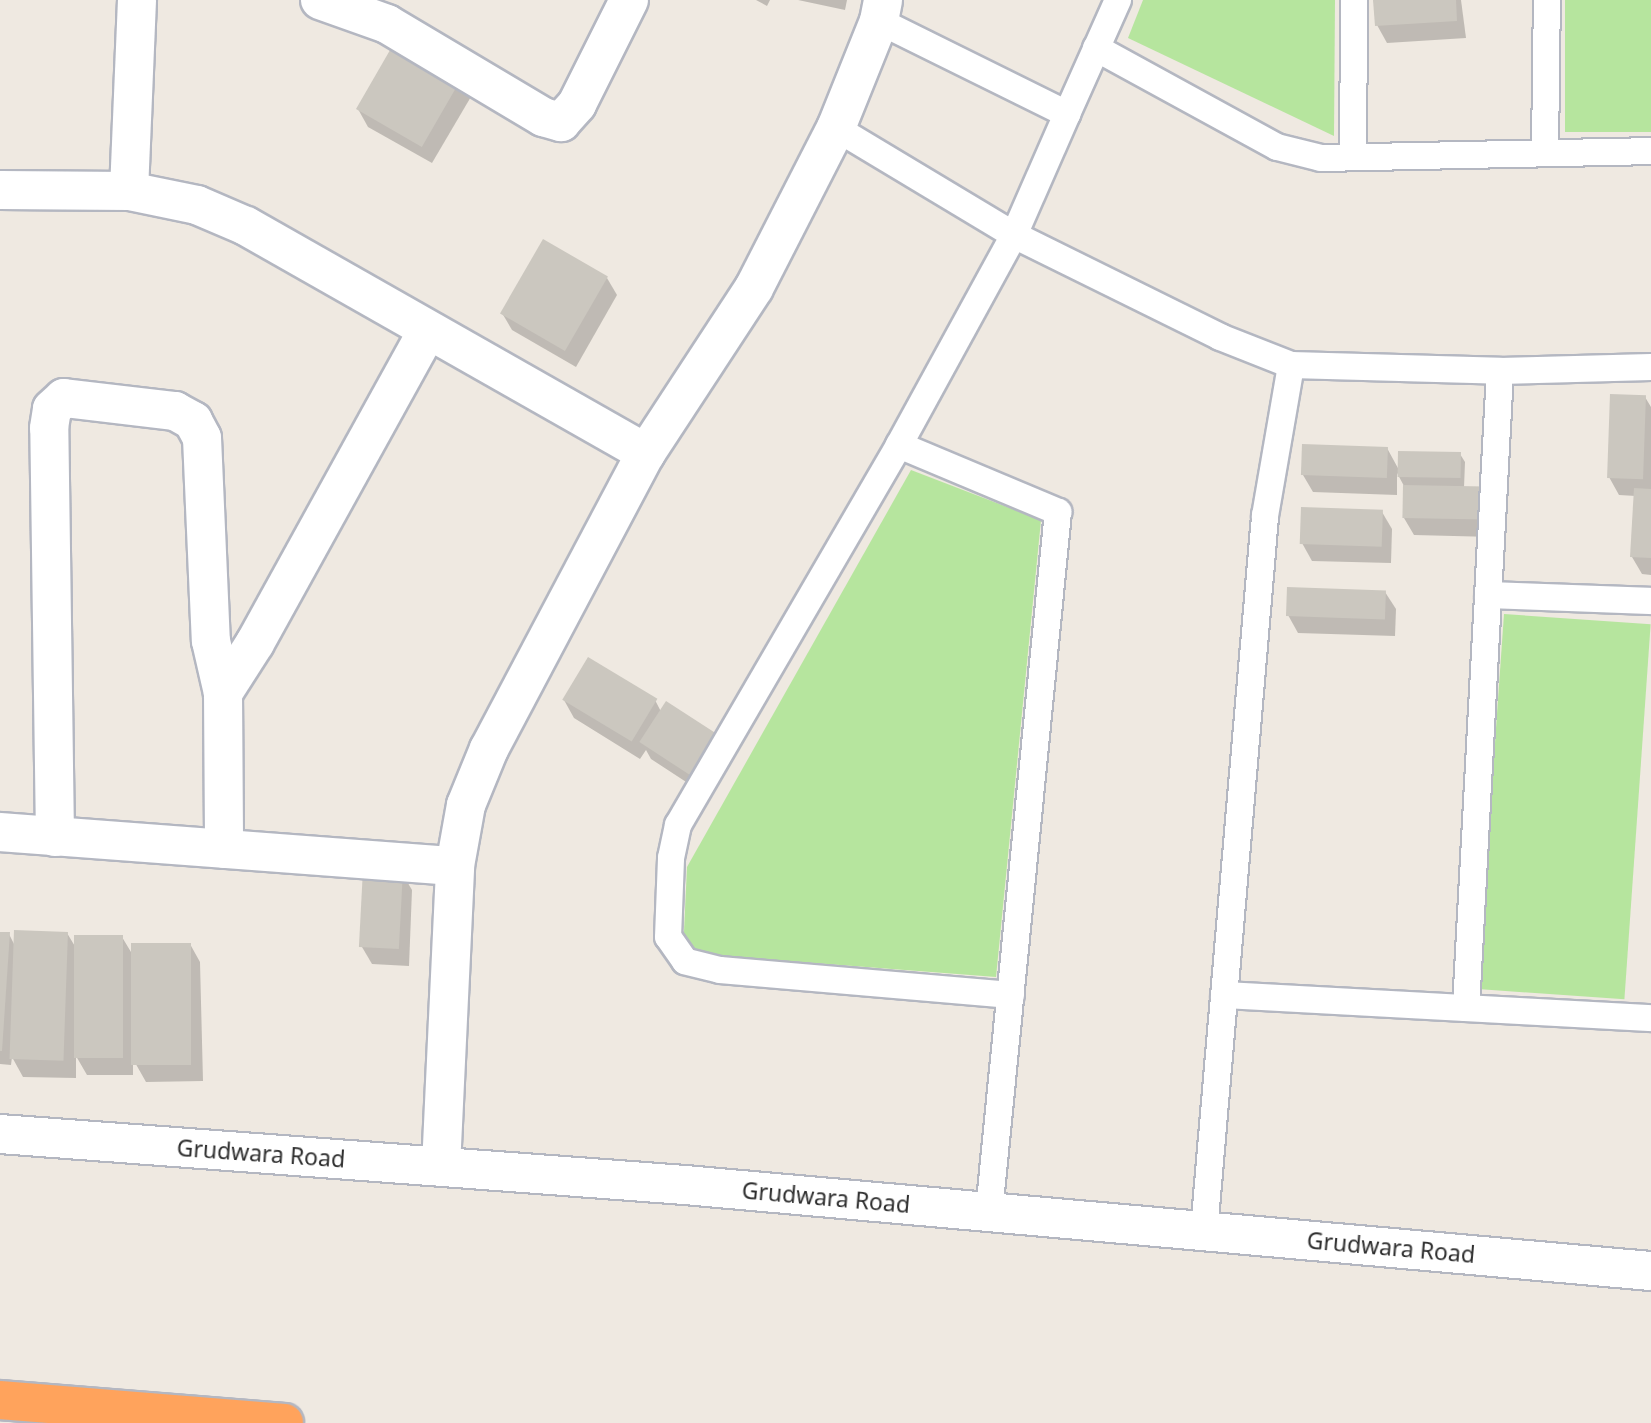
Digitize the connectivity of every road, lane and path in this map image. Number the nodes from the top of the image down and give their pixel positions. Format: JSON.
{"nodes":[{"id":1,"x":138,"y":0,"type":"edge"},
{"id":2,"x":320,"y":0,"type":"edge"},
{"id":3,"x":629,"y":0,"type":"edge"},
{"id":4,"x":1118,"y":0,"type":"edge"},
{"id":5,"x":1354,"y":0,"type":"edge"},
{"id":6,"x":1547,"y":0,"type":"edge"},
{"id":7,"x":881,"y":11,"type":"edge"},
{"id":8,"x":1096,"y":48,"type":"junction"},
{"id":9,"x":1068,"y":114,"type":"junction"},
{"id":10,"x":836,"y":128,"type":"junction"},
{"id":11,"x":1651,"y":151,"type":"edge"},
{"id":12,"x":1545,"y":153,"type":"junction"},
{"id":13,"x":1353,"y":158,"type":"junction"},
{"id":14,"x":0,"y":190,"type":"edge"},
{"id":15,"x":129,"y":191,"type":"junction"},
{"id":16,"x":1014,"y":235,"type":"junction"},
{"id":17,"x":427,"y":331,"type":"junction"},
{"id":18,"x":1291,"y":365,"type":"junction"},
{"id":19,"x":1651,"y":367,"type":"edge"},
{"id":20,"x":1500,"y":372,"type":"junction"},
{"id":21,"x":899,"y":445,"type":"junction"},
{"id":22,"x":646,"y":453,"type":"junction"},
{"id":23,"x":1488,"y":595,"type":"junction"},
{"id":24,"x":1651,"y":601,"type":"edge"},
{"id":25,"x":223,"y":693,"type":"junction"},
{"id":26,"x":0,"y":832,"type":"edge"},
{"id":27,"x":55,"y":836,"type":"junction"},
{"id":28,"x":224,"y":849,"type":"junction"},
{"id":29,"x":455,"y":866,"type":"junction"},
{"id":30,"x":1011,"y":995,"type":"junction"},
{"id":31,"x":1224,"y":995,"type":"junction"},
{"id":32,"x":1466,"y":1008,"type":"junction"},
{"id":33,"x":1651,"y":1018,"type":"edge"},
{"id":34,"x":0,"y":1134,"type":"edge"},
{"id":35,"x":441,"y":1167,"type":"junction"},
{"id":36,"x":989,"y":1212,"type":"junction"},
{"id":37,"x":1204,"y":1231,"type":"junction"},
{"id":38,"x":1651,"y":1271,"type":"edge"},
{"id":39,"x":0,"y":1400,"type":"edge"},
{"id":40,"x":284,"y":1423,"type":"edge"}],
"edges":[{"from":1,"to":15,"type":"street"},
{"from":2,"to":3,"type":"street"},
{"from":4,"to":8,"type":"lane"},
{"from":5,"to":13,"type":"lane"},
{"from":6,"to":12,"type":"lane"},
{"from":7,"to":9,"type":"lane"},
{"from":7,"to":10,"type":"street"},
{"from":8,"to":9,"type":"lane"},
{"from":8,"to":13,"type":"lane"},
{"from":9,"to":16,"type":"lane"},
{"from":10,"to":16,"type":"lane"},
{"from":10,"to":22,"type":"street"},
{"from":11,"to":12,"type":"lane"},
{"from":12,"to":13,"type":"lane"},
{"from":14,"to":15,"type":"street"},
{"from":15,"to":17,"type":"street"},
{"from":16,"to":18,"type":"lane"},
{"from":16,"to":21,"type":"lane"},
{"from":17,"to":22,"type":"street"},
{"from":17,"to":25,"type":"street"},
{"from":18,"to":20,"type":"lane"},
{"from":18,"to":31,"type":"lane"},
{"from":19,"to":20,"type":"lane"},
{"from":20,"to":23,"type":"lane"},
{"from":21,"to":30,"type":"lane"},
{"from":21,"to":30,"type":"lane"},
{"from":22,"to":29,"type":"street"},
{"from":23,"to":24,"type":"lane"},
{"from":23,"to":32,"type":"lane"},
{"from":25,"to":27,"type":"street"},
{"from":25,"to":28,"type":"street"},
{"from":26,"to":27,"type":"street"},
{"from":27,"to":28,"type":"street"},
{"from":28,"to":29,"type":"street"},
{"from":29,"to":35,"type":"street"},
{"from":30,"to":36,"type":"lane"},
{"from":31,"to":32,"type":"lane"},
{"from":31,"to":37,"type":"lane"},
{"from":32,"to":33,"type":"lane"},
{"from":34,"to":35,"type":"street","name":"Grudwara Road"},
{"from":35,"to":36,"type":"street","name":"Grudwara Road"},
{"from":36,"to":37,"type":"street","name":"Grudwara Road"},
{"from":37,"to":38,"type":"street","name":"Grudwara Road"},
{"from":39,"to":40,"type":"highway"}]}
